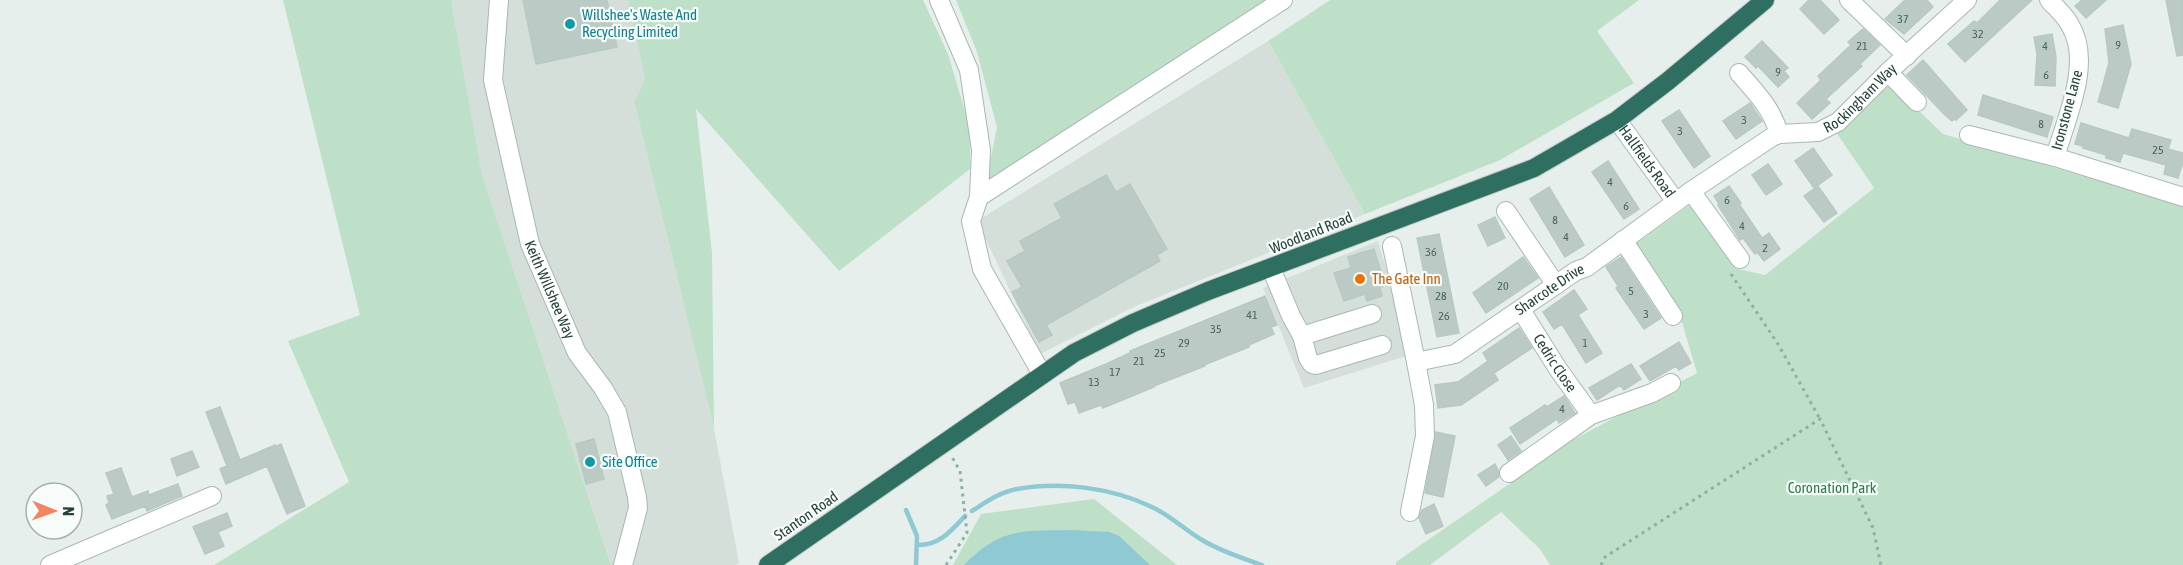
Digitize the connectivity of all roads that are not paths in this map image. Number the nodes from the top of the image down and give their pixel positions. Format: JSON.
{"nodes":[{"id":1,"x":499,"y":0,"type":"edge"},
{"id":2,"x":939,"y":0,"type":"edge"},
{"id":3,"x":1283,"y":0,"type":"edge"},
{"id":4,"x":1764,"y":0,"type":"edge"},
{"id":5,"x":1849,"y":0,"type":"edge"},
{"id":6,"x":1967,"y":0,"type":"edge"},
{"id":7,"x":2049,"y":0,"type":"edge"},
{"id":8,"x":1906,"y":56,"type":"junction"},
{"id":9,"x":1888,"y":72,"type":"junction"},
{"id":10,"x":1739,"y":73,"type":"dead end"},
{"id":11,"x":1917,"y":102,"type":"dead end"},
{"id":12,"x":1617,"y":120,"type":"junction"},
{"id":13,"x":1779,"y":135,"type":"junction"},
{"id":14,"x":1969,"y":135,"type":"dead end"},
{"id":15,"x":2055,"y":157,"type":"junction"},
{"id":16,"x":1691,"y":191,"type":"junction"},
{"id":17,"x":979,"y":197,"type":"junction"},
{"id":18,"x":2183,"y":197,"type":"edge"},
{"id":19,"x":1676,"y":202,"type":"junction"},
{"id":20,"x":1506,"y":211,"type":"dead end"},
{"id":21,"x":1623,"y":240,"type":"junction"},
{"id":22,"x":1392,"y":246,"type":"dead end"},
{"id":23,"x":1736,"y":266,"type":"road end"},
{"id":24,"x":1271,"y":268,"type":"junction"},
{"id":25,"x":1556,"y":285,"type":"junction"},
{"id":26,"x":1521,"y":310,"type":"junction"},
{"id":27,"x":1372,"y":314,"type":"dead end"},
{"id":28,"x":1673,"y":316,"type":"dead end"},
{"id":29,"x":1302,"y":336,"type":"junction"},
{"id":30,"x":1382,"y":345,"type":"dead end"},
{"id":31,"x":1416,"y":362,"type":"junction"},
{"id":32,"x":1042,"y":374,"type":"junction"},
{"id":33,"x":1671,"y":383,"type":"dead end"},
{"id":34,"x":1591,"y":415,"type":"junction"},
{"id":35,"x":1509,"y":473,"type":"dead end"},
{"id":36,"x":212,"y":496,"type":"dead end"},
{"id":37,"x":866,"y":496,"type":"joint"},
{"id":38,"x":1410,"y":512,"type":"dead end"},
{"id":39,"x":772,"y":563,"type":"edge"},
{"id":40,"x":50,"y":565,"type":"edge"},
{"id":41,"x":623,"y":565,"type":"edge"}],
"edges":[{"from":1,"to":41,"type":"street","name":"Keith Willshee Way"},
{"from":2,"to":17,"type":"street"},
{"from":3,"to":17,"type":"street"},
{"from":4,"to":12,"type":"highway","name":"Woodland Road"},
{"from":5,"to":8,"type":"street"},
{"from":6,"to":8,"type":"street","name":"Rockingham Way"},
{"from":7,"to":15,"type":"street","name":"Ironstone Lane"},
{"from":8,"to":9,"type":"street","name":"Rockingham Way"},
{"from":9,"to":11,"type":"street"},
{"from":9,"to":13,"type":"street","name":"Rockingham Way"},
{"from":10,"to":13,"type":"street"},
{"from":12,"to":19,"type":"street","name":"Hallfields Road"},
{"from":12,"to":24,"type":"highway","name":"Woodland Road"},
{"from":13,"to":16,"type":"street","name":"Rockingham Way"},
{"from":14,"to":15,"type":"street","name":"Ironstone Lane"},
{"from":15,"to":18,"type":"street","name":"Ironstone Lane"},
{"from":16,"to":19,"type":"street","name":"Rockingham Way"},
{"from":16,"to":23,"type":"street"},
{"from":17,"to":32,"type":"street"},
{"from":19,"to":21,"type":"street","name":"Sharcote Drive"},
{"from":20,"to":25,"type":"street"},
{"from":21,"to":25,"type":"street","name":"Sharcote Drive"},
{"from":21,"to":28,"type":"street"},
{"from":22,"to":31,"type":"street"},
{"from":24,"to":29,"type":"street"},
{"from":24,"to":32,"type":"highway","name":"Woodland Road"},
{"from":25,"to":26,"type":"street","name":"Sharcote Drive"},
{"from":26,"to":31,"type":"street","name":"Sharcote Drive"},
{"from":26,"to":34,"type":"street","name":"Cedric Close"},
{"from":27,"to":29,"type":"street"},
{"from":29,"to":30,"type":"street"},
{"from":31,"to":38,"type":"street"},
{"from":32,"to":37,"type":"highway","name":"Woodland Road"},
{"from":33,"to":34,"type":"street"},
{"from":34,"to":35,"type":"street"},
{"from":36,"to":40,"type":"street"},
{"from":37,"to":39,"type":"highway","name":"Stanton Road"}]}
